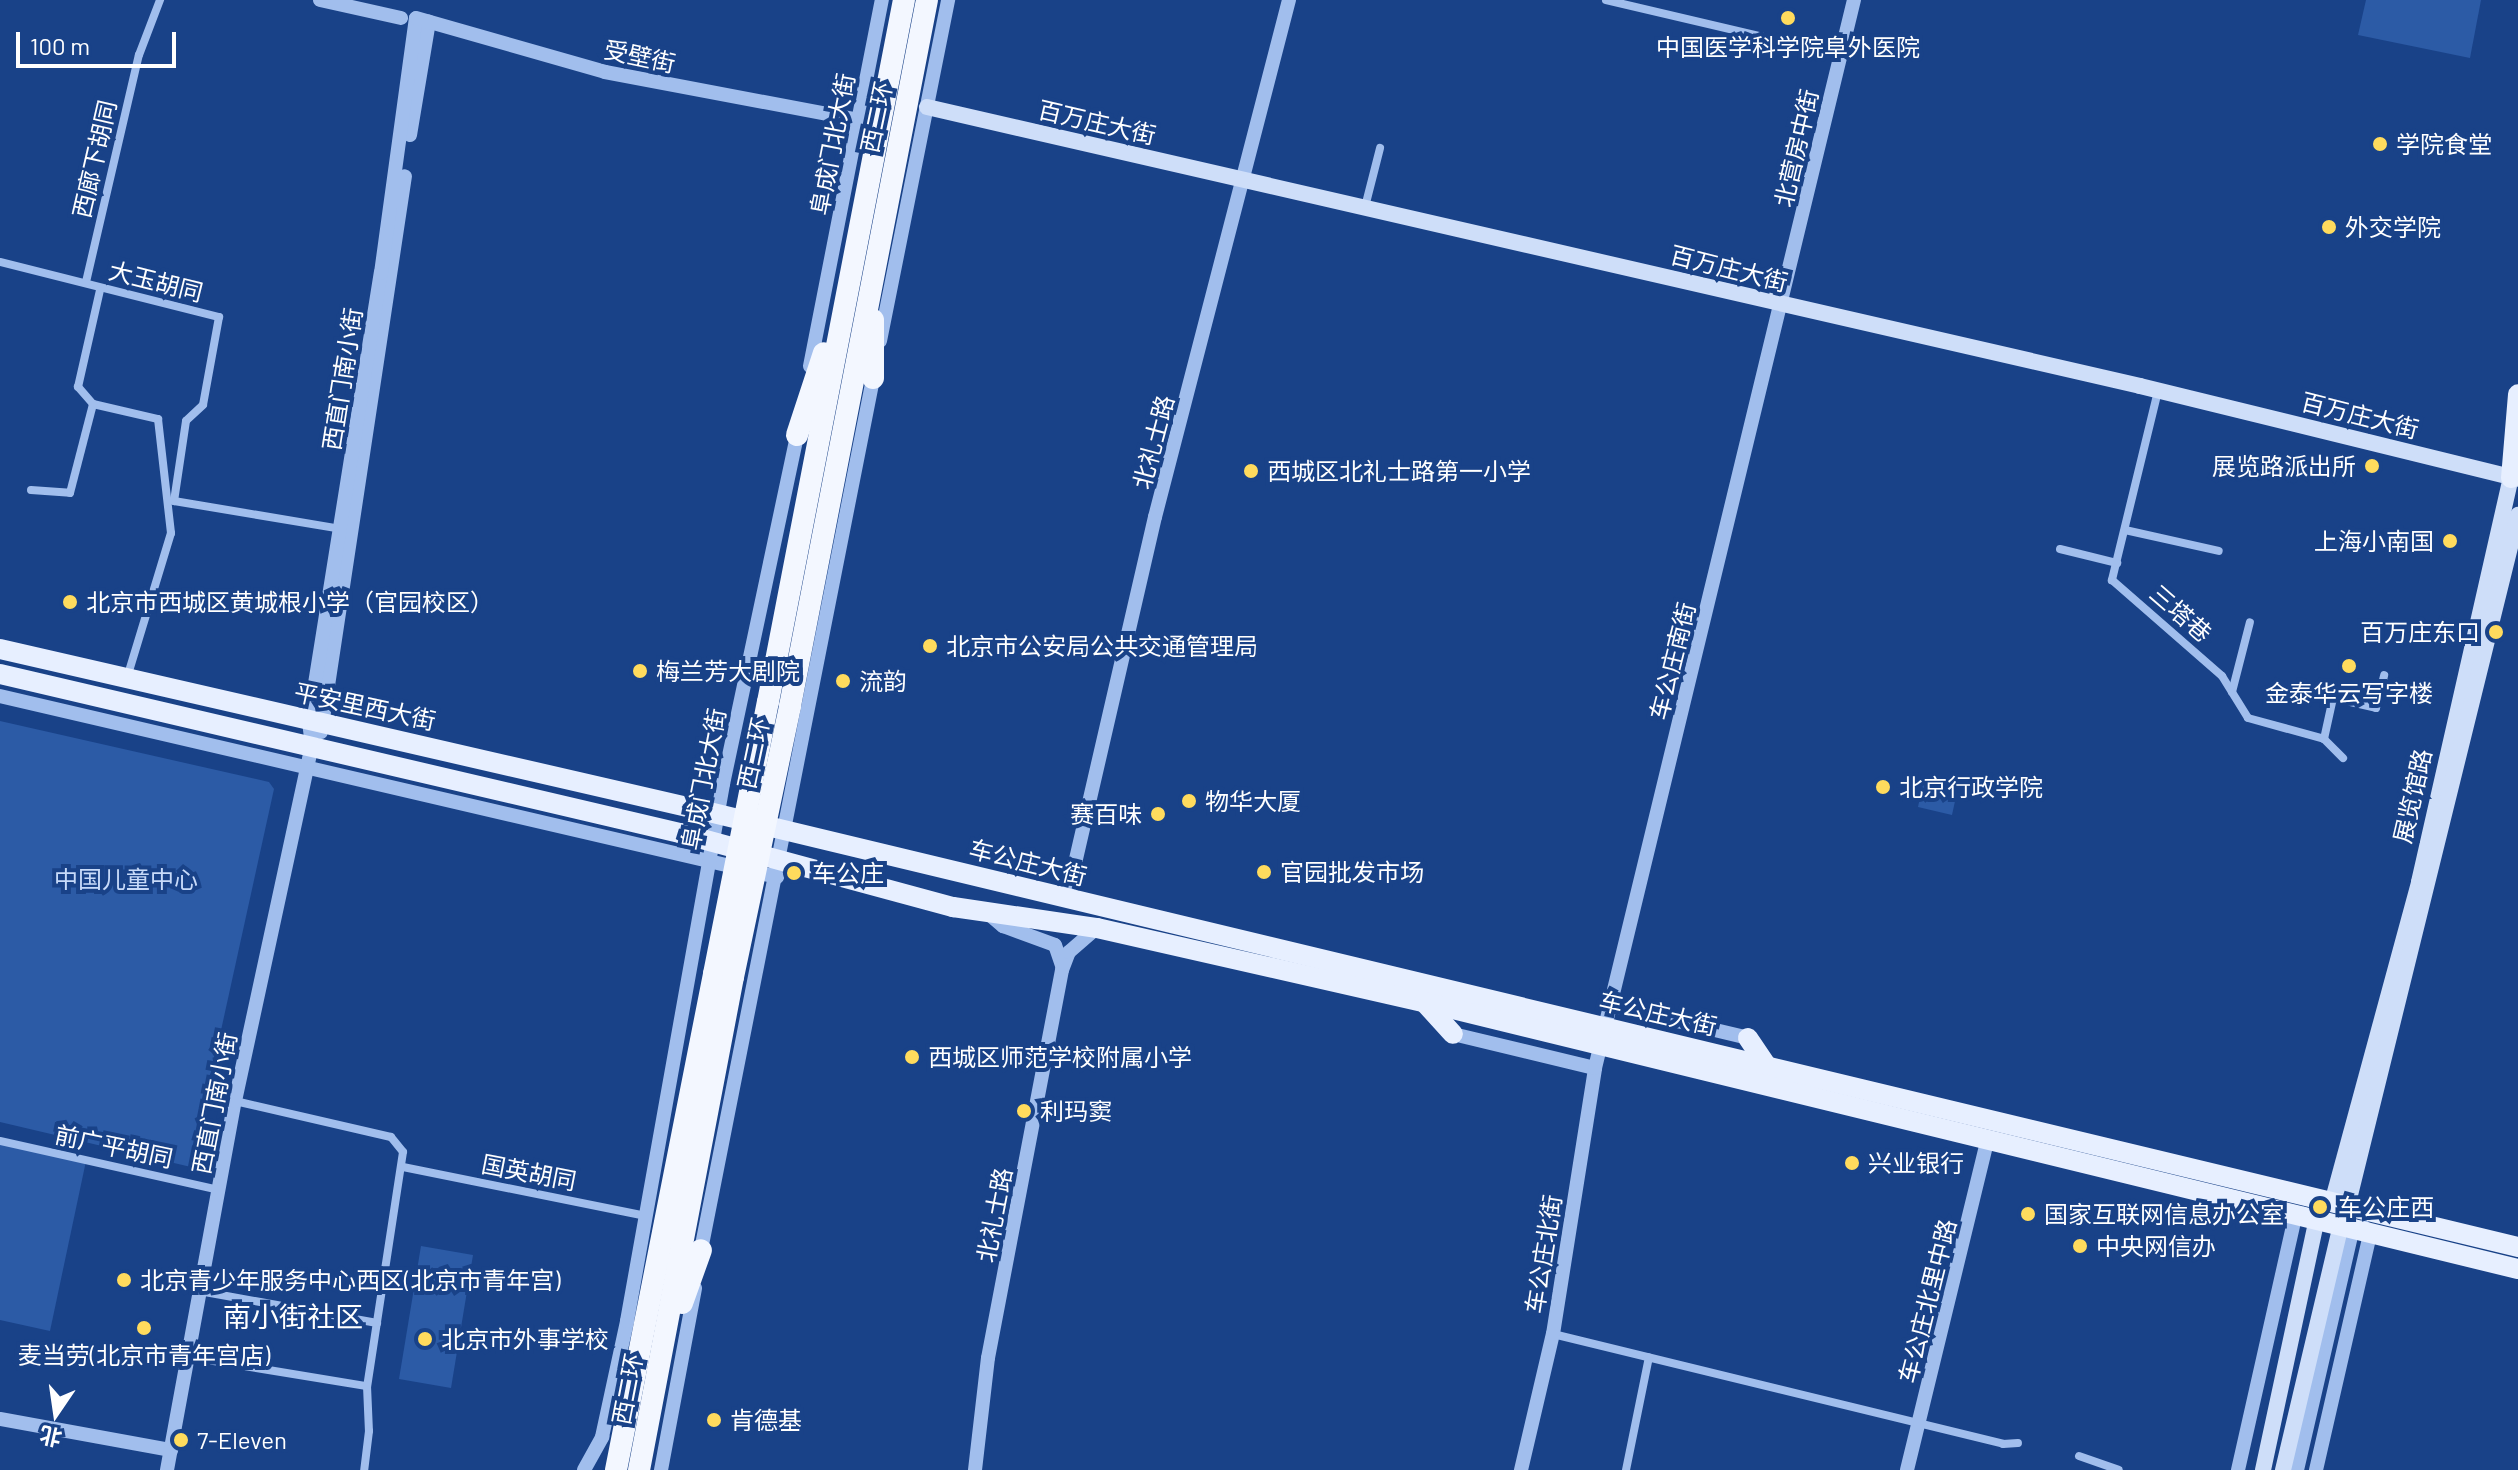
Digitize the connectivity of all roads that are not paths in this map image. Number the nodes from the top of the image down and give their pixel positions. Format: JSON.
{"nodes":[{"id":1,"x":160,"y":0,"type":"edge"},
{"id":2,"x":320,"y":0,"type":"edge"},
{"id":3,"x":882,"y":0,"type":"edge"},
{"id":4,"x":904,"y":0,"type":"edge"},
{"id":5,"x":948,"y":0,"type":"edge"},
{"id":6,"x":1289,"y":0,"type":"edge"},
{"id":7,"x":1606,"y":0,"type":"edge"},
{"id":8,"x":1854,"y":0,"type":"edge"},
{"id":9,"x":927,"y":4,"type":"edge"},
{"id":10,"x":415,"y":20,"type":"junction"},
{"id":11,"x":1841,"y":55,"type":"junction"},
{"id":12,"x":927,"y":107,"type":"junction"},
{"id":13,"x":859,"y":120,"type":"junction"},
{"id":14,"x":1380,"y":148,"type":"dead end"},
{"id":15,"x":1246,"y":181,"type":"junction"},
{"id":16,"x":1365,"y":208,"type":"junction"},
{"id":17,"x":0,"y":262,"type":"edge"},
{"id":18,"x":863,"y":262,"type":"junction"},
{"id":19,"x":86,"y":282,"type":"junction"},
{"id":20,"x":100,"y":290,"type":"junction"},
{"id":21,"x":1781,"y":306,"type":"junction"},
{"id":22,"x":873,"y":378,"type":"junction"},
{"id":23,"x":2158,"y":391,"type":"junction"},
{"id":24,"x":2518,"y":394,"type":"edge"},
{"id":25,"x":93,"y":404,"type":"junction"},
{"id":26,"x":797,"y":435,"type":"junction"},
{"id":27,"x":2514,"y":478,"type":"edge"},
{"id":28,"x":31,"y":490,"type":"dead end"},
{"id":29,"x":2518,"y":515,"type":"edge"},
{"id":30,"x":347,"y":529,"type":"junction"},
{"id":31,"x":2125,"y":530,"type":"junction"},
{"id":32,"x":2060,"y":549,"type":"dead end"},
{"id":33,"x":2219,"y":551,"type":"dead end"},
{"id":34,"x":2117,"y":563,"type":"junction"},
{"id":35,"x":2250,"y":622,"type":"dead end"},
{"id":36,"x":0,"y":649,"type":"edge"},
{"id":37,"x":0,"y":674,"type":"edge"},
{"id":38,"x":2384,"y":675,"type":"dead end"},
{"id":39,"x":127,"y":679,"type":"junction"},
{"id":40,"x":2232,"y":692,"type":"junction"},
{"id":41,"x":0,"y":696,"type":"edge"},
{"id":42,"x":317,"y":723,"type":"junction"},
{"id":43,"x":2324,"y":739,"type":"junction"},
{"id":44,"x":312,"y":746,"type":"junction"},
{"id":45,"x":2343,"y":758,"type":"dead end"},
{"id":46,"x":307,"y":767,"type":"junction"},
{"id":47,"x":718,"y":815,"type":"junction"},
{"id":48,"x":786,"y":830,"type":"junction"},
{"id":49,"x":712,"y":852,"type":"junction"},
{"id":50,"x":778,"y":870,"type":"junction"},
{"id":51,"x":1067,"y":898,"type":"junction"},
{"id":52,"x":991,"y":916,"type":"junction"},
{"id":53,"x":1097,"y":928,"type":"junction"},
{"id":54,"x":1062,"y":970,"type":"junction"},
{"id":55,"x":724,"y":976,"type":"junction"},
{"id":56,"x":1424,"y":1002,"type":"junction"},
{"id":57,"x":1610,"y":1005,"type":"junction"},
{"id":58,"x":1453,"y":1034,"type":"joint"},
{"id":59,"x":1603,"y":1035,"type":"junction"},
{"id":60,"x":1748,"y":1038,"type":"joint"},
{"id":61,"x":1766,"y":1065,"type":"junction"},
{"id":62,"x":1595,"y":1068,"type":"junction"},
{"id":63,"x":235,"y":1101,"type":"junction"},
{"id":64,"x":0,"y":1141,"type":"edge"},
{"id":65,"x":1987,"y":1142,"type":"junction"},
{"id":66,"x":403,"y":1167,"type":"junction"},
{"id":67,"x":219,"y":1190,"type":"junction"},
{"id":68,"x":2339,"y":1205,"type":"junction"},
{"id":69,"x":647,"y":1216,"type":"junction"},
{"id":70,"x":2295,"y":1217,"type":"junction"},
{"id":71,"x":2316,"y":1223,"type":"junction"},
{"id":72,"x":2354,"y":1232,"type":"junction"},
{"id":73,"x":2518,"y":1247,"type":"edge"},
{"id":74,"x":701,"y":1250,"type":"junction"},
{"id":75,"x":2518,"y":1269,"type":"edge"},
{"id":76,"x":199,"y":1291,"type":"junction"},
{"id":77,"x":377,"y":1323,"type":"junction"},
{"id":78,"x":1553,"y":1334,"type":"junction"},
{"id":79,"x":189,"y":1357,"type":"junction"},
{"id":80,"x":1649,"y":1357,"type":"junction"},
{"id":81,"x":658,"y":1368,"type":"junction"},
{"id":82,"x":367,"y":1386,"type":"junction"},
{"id":83,"x":2331,"y":1405,"type":"junction"},
{"id":84,"x":0,"y":1419,"type":"edge"},
{"id":85,"x":1920,"y":1421,"type":"junction"},
{"id":86,"x":2018,"y":1443,"type":"dead end"},
{"id":87,"x":171,"y":1450,"type":"junction"},
{"id":88,"x":2079,"y":1456,"type":"dead end"},
{"id":89,"x":167,"y":1470,"type":"edge"},
{"id":90,"x":364,"y":1470,"type":"edge"},
{"id":91,"x":584,"y":1470,"type":"edge"},
{"id":92,"x":616,"y":1470,"type":"edge"},
{"id":93,"x":639,"y":1470,"type":"edge"},
{"id":94,"x":661,"y":1470,"type":"edge"},
{"id":95,"x":975,"y":1470,"type":"edge"},
{"id":96,"x":1521,"y":1470,"type":"edge"},
{"id":97,"x":1626,"y":1470,"type":"edge"},
{"id":98,"x":1907,"y":1470,"type":"edge"},
{"id":99,"x":2119,"y":1470,"type":"edge"},
{"id":100,"x":2238,"y":1470,"type":"edge"},
{"id":101,"x":2263,"y":1470,"type":"edge"},
{"id":102,"x":2283,"y":1470,"type":"edge"},
{"id":103,"x":2299,"y":1470,"type":"edge"},
{"id":104,"x":2316,"y":1470,"type":"edge"}],
"edges":[{"from":1,"to":19,"type":"street","name":"西廊下胡同"},
{"from":2,"to":10,"type":"street","name":"受壁街"},
{"from":3,"to":13,"type":"street","name":"阜成门北大街"},
{"from":4,"to":18,"type":"highway","name":"西二环"},
{"from":5,"to":12,"type":"street"},
{"from":6,"to":15,"type":"street","name":"北礼士路"},
{"from":7,"to":11,"type":"street"},
{"from":8,"to":11,"type":"street","name":"北营房中街"},
{"from":9,"to":18,"type":"highway","name":"西二环"},
{"from":10,"to":13,"type":"street","name":"受壁街"},
{"from":10,"to":30,"type":"street","name":"西直门南小街"},
{"from":11,"to":21,"type":"street","name":"北营房中街"},
{"from":12,"to":15,"type":"main road","name":"百万庄大街"},
{"from":12,"to":22,"type":"street"},
{"from":13,"to":26,"type":"street","name":"阜成门北大街"},
{"from":14,"to":16,"type":"street"},
{"from":15,"to":16,"type":"main road","name":"百万庄大街"},
{"from":15,"to":51,"type":"street","name":"北礼士路"},
{"from":16,"to":21,"type":"main road","name":"百万庄大街"},
{"from":17,"to":19,"type":"street","name":"大玉胡同"},
{"from":18,"to":22,"type":"highway"},
{"from":18,"to":26,"type":"highway"},
{"from":18,"to":55,"type":"highway","name":"西二环","bridge":true},
{"from":19,"to":20,"type":"street","name":"大玉胡同"},
{"from":20,"to":25,"type":"street"},
{"from":20,"to":30,"type":"street","name":"大玉胡同"},
{"from":21,"to":23,"type":"main road","name":"百万庄大街"},
{"from":21,"to":57,"type":"street","name":"车公庄南街"},
{"from":22,"to":48,"type":"street"},
{"from":23,"to":27,"type":"main road","name":"百万庄大街"},
{"from":23,"to":31,"type":"street"},
{"from":24,"to":27,"type":"main road","name":"展览馆路"},
{"from":25,"to":28,"type":"street"},
{"from":25,"to":39,"type":"street"},
{"from":26,"to":47,"type":"street","name":"阜成门北大街"},
{"from":27,"to":68,"type":"main road","name":"展览馆路"},
{"from":29,"to":68,"type":"main road","name":"展览馆路"},
{"from":30,"to":42,"type":"street","name":"西直门南小街"},
{"from":31,"to":33,"type":"street"},
{"from":31,"to":34,"type":"street"},
{"from":32,"to":34,"type":"street"},
{"from":34,"to":40,"type":"street","name":"三塔巷"},
{"from":35,"to":40,"type":"street","name":"三塔巷"},
{"from":36,"to":39,"type":"main road","name":"平安里西大街"},
{"from":37,"to":44,"type":"main road","name":"平安里西大街"},
{"from":38,"to":43,"type":"street"},
{"from":39,"to":42,"type":"main road","name":"平安里西大街"},
{"from":40,"to":43,"type":"street","name":"三塔巷"},
{"from":41,"to":46,"type":"street"},
{"from":42,"to":44,"type":"street","name":"西直门南小街"},
{"from":42,"to":47,"type":"main road","name":"平安里西大街"},
{"from":43,"to":45,"type":"street","name":"三塔巷"},
{"from":44,"to":46,"type":"street","name":"西直门南小街"},
{"from":44,"to":49,"type":"main road","name":"平安里西大街"},
{"from":46,"to":49,"type":"street"},
{"from":46,"to":63,"type":"street","name":"西直门南小街"},
{"from":47,"to":48,"type":"main road","name":"平安里西大街"},
{"from":47,"to":49,"type":"street","name":"阜成门北大街"},
{"from":48,"to":50,"type":"street"},
{"from":48,"to":51,"type":"main road","name":"车公庄大街"},
{"from":49,"to":50,"type":"main road","name":"平安里西大街"},
{"from":49,"to":69,"type":"street","name":"阜成门北大街"},
{"from":50,"to":52,"type":"main road","name":"车公庄大街"},
{"from":50,"to":74,"type":"street"},
{"from":51,"to":59,"type":"main road","name":"车公庄大街"},
{"from":52,"to":53,"type":"main road","name":"车公庄大街"},
{"from":52,"to":54,"type":"street"},
{"from":53,"to":54,"type":"street","name":"北礼士路"},
{"from":53,"to":56,"type":"main road","name":"车公庄大街"},
{"from":54,"to":95,"type":"street","name":"北礼士路"},
{"from":55,"to":81,"type":"highway","name":"西二环"},
{"from":55,"to":92,"type":"highway","name":"西二环"},
{"from":56,"to":58,"type":"main road"},
{"from":56,"to":59,"type":"main road","name":"车公庄大街"},
{"from":57,"to":59,"type":"street","name":"车公庄南街"},
{"from":57,"to":60,"type":"street"},
{"from":58,"to":62,"type":"street"},
{"from":59,"to":61,"type":"main road","name":"车公庄大街"},
{"from":59,"to":62,"type":"street","name":"车公庄北街"},
{"from":59,"to":65,"type":"main road","name":"车公庄大街"},
{"from":60,"to":61,"type":"main road"},
{"from":61,"to":68,"type":"main road","name":"车公庄大街"},
{"from":62,"to":78,"type":"street","name":"车公庄北街"},
{"from":63,"to":66,"type":"street"},
{"from":63,"to":67,"type":"street","name":"西直门南小街"},
{"from":64,"to":67,"type":"street","name":"前广平胡同"},
{"from":65,"to":70,"type":"main road","name":"车公庄大街"},
{"from":65,"to":85,"type":"street","name":"车公庄北里中路"},
{"from":66,"to":69,"type":"street","name":"国英胡同"},
{"from":66,"to":77,"type":"street"},
{"from":67,"to":76,"type":"street","name":"西直门南小街"},
{"from":68,"to":70,"type":"street"},
{"from":68,"to":71,"type":"main road"},
{"from":68,"to":72,"type":"main road"},
{"from":68,"to":72,"type":"street"},
{"from":68,"to":73,"type":"main road","name":"车公庄大街"},
{"from":69,"to":91,"type":"street","name":"阜成门北大街"},
{"from":70,"to":71,"type":"main road","name":"车公庄大街"},
{"from":70,"to":100,"type":"street"},
{"from":71,"to":72,"type":"main road"},
{"from":71,"to":101,"type":"main road"},
{"from":72,"to":75,"type":"main road"},
{"from":72,"to":83,"type":"street"},
{"from":72,"to":102,"type":"main road"},
{"from":72,"to":103,"type":"street"},
{"from":74,"to":81,"type":"highway"},
{"from":74,"to":94,"type":"street"},
{"from":76,"to":77,"type":"street"},
{"from":76,"to":79,"type":"street","name":"西直门南小街"},
{"from":77,"to":82,"type":"street"},
{"from":78,"to":80,"type":"street"},
{"from":78,"to":96,"type":"street","name":"车公庄北街"},
{"from":79,"to":82,"type":"street"},
{"from":79,"to":87,"type":"street","name":"西直门南小街"},
{"from":80,"to":85,"type":"street"},
{"from":80,"to":97,"type":"street"},
{"from":81,"to":93,"type":"highway","name":"西二环"},
{"from":82,"to":90,"type":"street"},
{"from":83,"to":103,"type":"street"},
{"from":83,"to":104,"type":"street"},
{"from":84,"to":87,"type":"street"},
{"from":85,"to":86,"type":"street"},
{"from":85,"to":98,"type":"street","name":"车公庄北里中路"},
{"from":87,"to":89,"type":"street","name":"西直门南小街"},
{"from":88,"to":99,"type":"street"}]}
